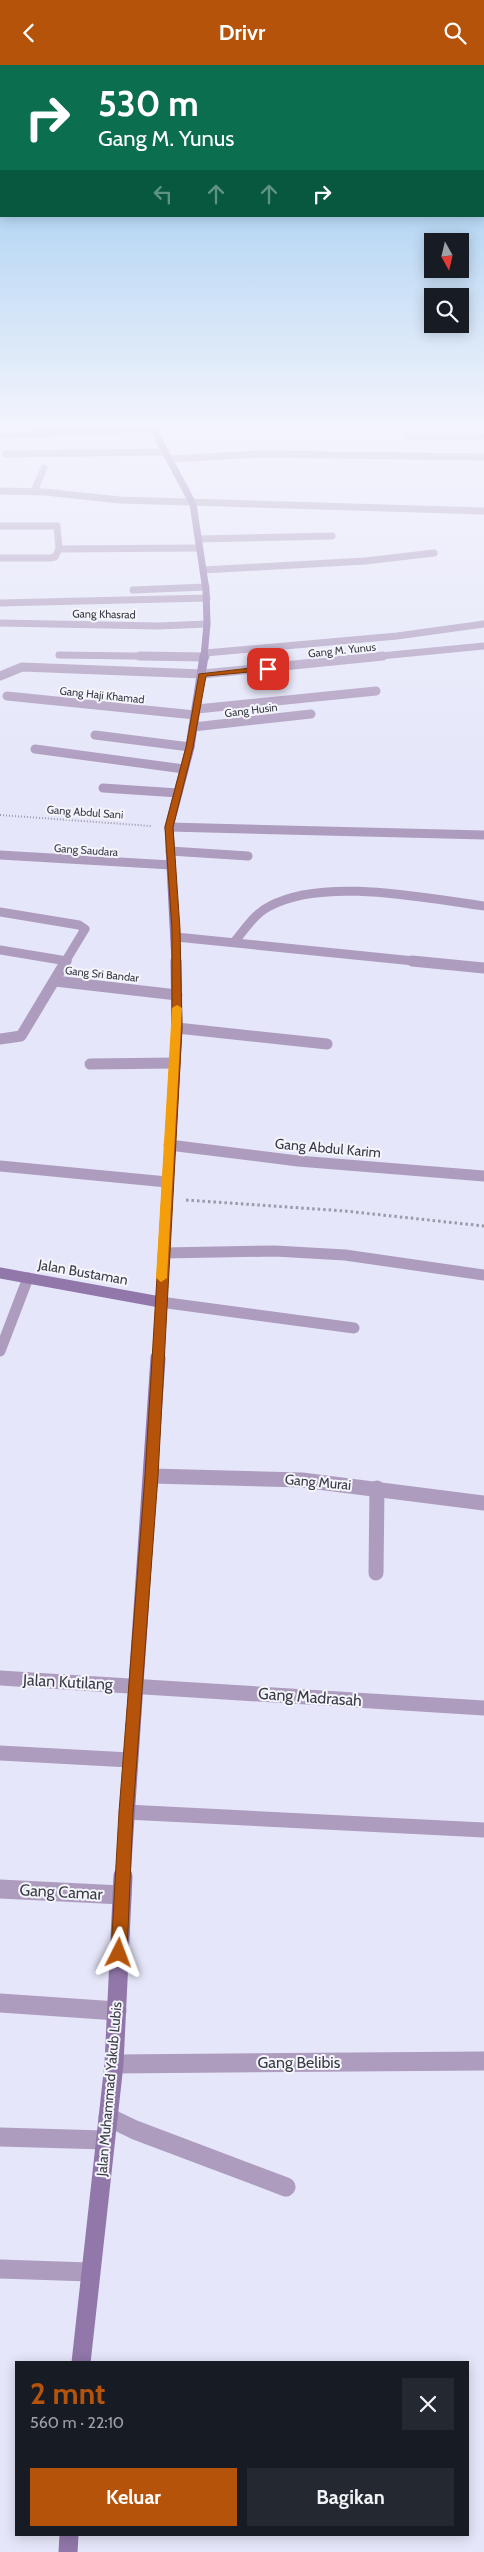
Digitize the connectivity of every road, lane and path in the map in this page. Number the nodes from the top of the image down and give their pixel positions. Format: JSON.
{"nodes":[{"id":1,"x":58,"y":539,"type":"edge"},
{"id":2,"x":197,"y":539,"type":"edge"},
{"id":3,"x":273,"y":539,"type":"edge"},
{"id":4,"x":198,"y":543,"type":"junction"},
{"id":5,"x":59,"y":549,"type":"junction"},
{"id":6,"x":434,"y":553,"type":"dead end"},
{"id":7,"x":0,"y":558,"type":"edge"},
{"id":8,"x":203,"y":570,"type":"junction"},
{"id":9,"x":134,"y":590,"type":"dead end"},
{"id":10,"x":206,"y":592,"type":"junction"},
{"id":11,"x":0,"y":603,"type":"edge"},
{"id":12,"x":0,"y":623,"type":"edge"},
{"id":13,"x":207,"y":624,"type":"junction"},
{"id":14,"x":484,"y":624,"type":"edge"},
{"id":15,"x":484,"y":646,"type":"edge"},
{"id":16,"x":59,"y":655,"type":"dead end"},
{"id":17,"x":205,"y":655,"type":"junction"},
{"id":18,"x":203,"y":674,"type":"junction"},
{"id":19,"x":0,"y":676,"type":"edge"},
{"id":20,"x":376,"y":691,"type":"dead end"},
{"id":21,"x":7,"y":696,"type":"dead end"},
{"id":22,"x":311,"y":714,"type":"dead end"},
{"id":23,"x":195,"y":717,"type":"junction"},
{"id":24,"x":95,"y":735,"type":"dead end"},
{"id":25,"x":190,"y":747,"type":"junction"},
{"id":26,"x":35,"y":749,"type":"dead end"},
{"id":27,"x":184,"y":769,"type":"junction"},
{"id":28,"x":103,"y":788,"type":"dead end"},
{"id":29,"x":178,"y":793,"type":"junction"},
{"id":30,"x":0,"y":815,"type":"edge"},
{"id":31,"x":169,"y":827,"type":"junction"},
{"id":32,"x":484,"y":835,"type":"edge"},
{"id":33,"x":170,"y":851,"type":"junction"},
{"id":34,"x":0,"y":855,"type":"edge"},
{"id":35,"x":248,"y":856,"type":"dead end"},
{"id":36,"x":171,"y":865,"type":"junction"},
{"id":37,"x":484,"y":906,"type":"edge"},
{"id":38,"x":0,"y":912,"type":"edge"},
{"id":39,"x":176,"y":937,"type":"junction"},
{"id":40,"x":235,"y":941,"type":"junction"},
{"id":41,"x":0,"y":950,"type":"edge"},
{"id":42,"x":67,"y":961,"type":"junction"},
{"id":43,"x":484,"y":968,"type":"edge"},
{"id":44,"x":55,"y":981,"type":"junction"},
{"id":45,"x":177,"y":995,"type":"junction"},
{"id":46,"x":177,"y":1028,"type":"junction"},
{"id":47,"x":0,"y":1039,"type":"edge"},
{"id":48,"x":327,"y":1043,"type":"dead end"},
{"id":49,"x":175,"y":1063,"type":"junction"},
{"id":50,"x":90,"y":1064,"type":"dead end"},
{"id":51,"x":169,"y":1145,"type":"junction"},
{"id":52,"x":0,"y":1166,"type":"edge"},
{"id":53,"x":484,"y":1176,"type":"edge"},
{"id":54,"x":167,"y":1182,"type":"junction"},
{"id":55,"x":199,"y":1201,"type":"dead end"},
{"id":56,"x":484,"y":1226,"type":"edge"},
{"id":57,"x":163,"y":1253,"type":"junction"},
{"id":58,"x":0,"y":1273,"type":"edge"},
{"id":59,"x":484,"y":1275,"type":"edge"},
{"id":60,"x":28,"y":1278,"type":"junction"},
{"id":61,"x":160,"y":1301,"type":"junction"},
{"id":62,"x":354,"y":1328,"type":"dead end"},
{"id":63,"x":0,"y":1351,"type":"edge"},
{"id":64,"x":151,"y":1476,"type":"junction"},
{"id":65,"x":377,"y":1488,"type":"junction"},
{"id":66,"x":484,"y":1503,"type":"edge"},
{"id":67,"x":376,"y":1573,"type":"dead end"},
{"id":68,"x":0,"y":1678,"type":"edge"},
{"id":69,"x":136,"y":1685,"type":"junction"},
{"id":70,"x":484,"y":1708,"type":"edge"},
{"id":71,"x":0,"y":1753,"type":"edge"},
{"id":72,"x":130,"y":1760,"type":"junction"},
{"id":73,"x":126,"y":1812,"type":"junction"},
{"id":74,"x":484,"y":1830,"type":"edge"},
{"id":75,"x":0,"y":1889,"type":"edge"},
{"id":76,"x":122,"y":1895,"type":"junction"},
{"id":77,"x":0,"y":2003,"type":"edge"},
{"id":78,"x":117,"y":2011,"type":"junction"},
{"id":79,"x":484,"y":2061,"type":"edge"},
{"id":80,"x":114,"y":2064,"type":"junction"},
{"id":81,"x":108,"y":2117,"type":"junction"},
{"id":82,"x":0,"y":2137,"type":"edge"},
{"id":83,"x":105,"y":2140,"type":"junction"},
{"id":84,"x":286,"y":2187,"type":"dead end"},
{"id":85,"x":0,"y":2269,"type":"edge"},
{"id":86,"x":89,"y":2272,"type":"junction"},
{"id":87,"x":81,"y":2361,"type":"edge"},
{"id":88,"x":69,"y":2536,"type":"edge"},
{"id":89,"x":68,"y":2552,"type":"edge"}],
"edges":[{"from":1,"to":5,"type":"street"},
{"from":2,"to":4,"type":"main road","name":"Jalan Muhammad Yakub Lubis"},
{"from":3,"to":4,"type":"street"},
{"from":4,"to":5,"type":"street"},
{"from":4,"to":8,"type":"main road","name":"Jalan Muhammad Yakub Lubis"},
{"from":5,"to":7,"type":"street"},
{"from":6,"to":8,"type":"street"},
{"from":8,"to":10,"type":"main road","name":"Jalan Muhammad Yakub Lubis"},
{"from":9,"to":10,"type":"street"},
{"from":10,"to":11,"type":"street"},
{"from":10,"to":13,"type":"main road","name":"Jalan Muhammad Yakub Lubis"},
{"from":12,"to":13,"type":"street","name":"Gang Khasrad"},
{"from":13,"to":17,"type":"main road","name":"Jalan Muhammad Yakub Lubis"},
{"from":14,"to":17,"type":"street"},
{"from":15,"to":18,"type":"street","name":"Gang M. Yunus"},
{"from":16,"to":17,"type":"street"},
{"from":17,"to":18,"type":"main road","name":"Jalan Muhammad Yakub Lubis"},
{"from":18,"to":19,"type":"street","name":"Gang M. Yunus"},
{"from":18,"to":23,"type":"main road","name":"Jalan Muhammad Yakub Lubis"},
{"from":20,"to":23,"type":"street"},
{"from":21,"to":23,"type":"street","name":"Gang Haji Khamad"},
{"from":22,"to":23,"type":"street","name":"Gang Husin"},
{"from":23,"to":25,"type":"main road","name":"Jalan Muhammad Yakub Lubis"},
{"from":24,"to":25,"type":"street"},
{"from":25,"to":27,"type":"main road","name":"Jalan Muhammad Yakub Lubis"},
{"from":26,"to":27,"type":"street"},
{"from":27,"to":29,"type":"main road","name":"Jalan Muhammad Yakub Lubis"},
{"from":28,"to":29,"type":"street"},
{"from":29,"to":31,"type":"main road","name":"Jalan Muhammad Yakub Lubis"},
{"from":30,"to":31,"type":"path","name":"Gang Abdul Sani"},
{"from":31,"to":32,"type":"street"},
{"from":31,"to":33,"type":"main road","name":"Jalan Muhammad Yakub Lubis"},
{"from":33,"to":35,"type":"street"},
{"from":33,"to":36,"type":"main road","name":"Jalan Muhammad Yakub Lubis"},
{"from":34,"to":36,"type":"street","name":"Gang Saudara"},
{"from":36,"to":39,"type":"main road","name":"Jalan Muhammad Yakub Lubis"},
{"from":37,"to":40,"type":"street"},
{"from":38,"to":42,"type":"street","name":"Gang Sri Bandar"},
{"from":39,"to":40,"type":"street"},
{"from":39,"to":45,"type":"main road","name":"Jalan Muhammad Yakub Lubis"},
{"from":40,"to":43,"type":"street"},
{"from":41,"to":42,"type":"street"},
{"from":42,"to":44,"type":"street","name":"Gang Sri Bandar"},
{"from":44,"to":45,"type":"street","name":"Gang Sri Bandar"},
{"from":44,"to":47,"type":"street"},
{"from":45,"to":46,"type":"main road","name":"Jalan Muhammad Yakub Lubis"},
{"from":46,"to":48,"type":"street"},
{"from":46,"to":49,"type":"main road","name":"Jalan Muhammad Yakub Lubis"},
{"from":49,"to":50,"type":"street"},
{"from":49,"to":51,"type":"main road","name":"Jalan Muhammad Yakub Lubis"},
{"from":51,"to":53,"type":"street","name":"Gang Abdul Karim"},
{"from":51,"to":54,"type":"main road","name":"Jalan Muhammad Yakub Lubis"},
{"from":52,"to":54,"type":"street"},
{"from":54,"to":57,"type":"main road","name":"Jalan Muhammad Yakub Lubis"},
{"from":55,"to":56,"type":"path"},
{"from":57,"to":59,"type":"street"},
{"from":57,"to":61,"type":"main road","name":"Jalan Muhammad Yakub Lubis"},
{"from":58,"to":60,"type":"main road","name":"Jalan Bustaman"},
{"from":60,"to":61,"type":"main road","name":"Jalan Bustaman"},
{"from":60,"to":63,"type":"street"},
{"from":61,"to":62,"type":"street"},
{"from":61,"to":64,"type":"main road","name":"Jalan Muhammad Yakub Lubis"},
{"from":64,"to":65,"type":"street","name":"Gang Murai"},
{"from":64,"to":69,"type":"main road","name":"Jalan Muhammad Yakub Lubis"},
{"from":65,"to":66,"type":"street","name":"Gang Murai"},
{"from":65,"to":67,"type":"street"},
{"from":68,"to":69,"type":"street","name":"Jalan Kutilang"},
{"from":69,"to":70,"type":"street","name":"Gang Madrasah"},
{"from":69,"to":72,"type":"main road","name":"Jalan Muhammad Yakub Lubis"},
{"from":71,"to":72,"type":"street"},
{"from":72,"to":73,"type":"main road","name":"Jalan Muhammad Yakub Lubis"},
{"from":73,"to":74,"type":"street"},
{"from":73,"to":76,"type":"main road","name":"Jalan Muhammad Yakub Lubis"},
{"from":75,"to":76,"type":"street","name":"Gang Camar"},
{"from":76,"to":78,"type":"main road","name":"Jalan Muhammad Yakub Lubis"},
{"from":77,"to":78,"type":"street"},
{"from":78,"to":80,"type":"main road","name":"Jalan Muhammad Yakub Lubis"},
{"from":79,"to":80,"type":"street","name":"Gang Belibis"},
{"from":80,"to":81,"type":"main road","name":"Jalan Muhammad Yakub Lubis"},
{"from":81,"to":83,"type":"main road","name":"Jalan Muhammad Yakub Lubis"},
{"from":81,"to":84,"type":"street"},
{"from":82,"to":83,"type":"street"},
{"from":83,"to":86,"type":"main road","name":"Jalan Muhammad Yakub Lubis"},
{"from":85,"to":86,"type":"street"},
{"from":86,"to":87,"type":"main road","name":"Jalan Muhammad Yakub Lubis"},
{"from":88,"to":89,"type":"main road"}]}
